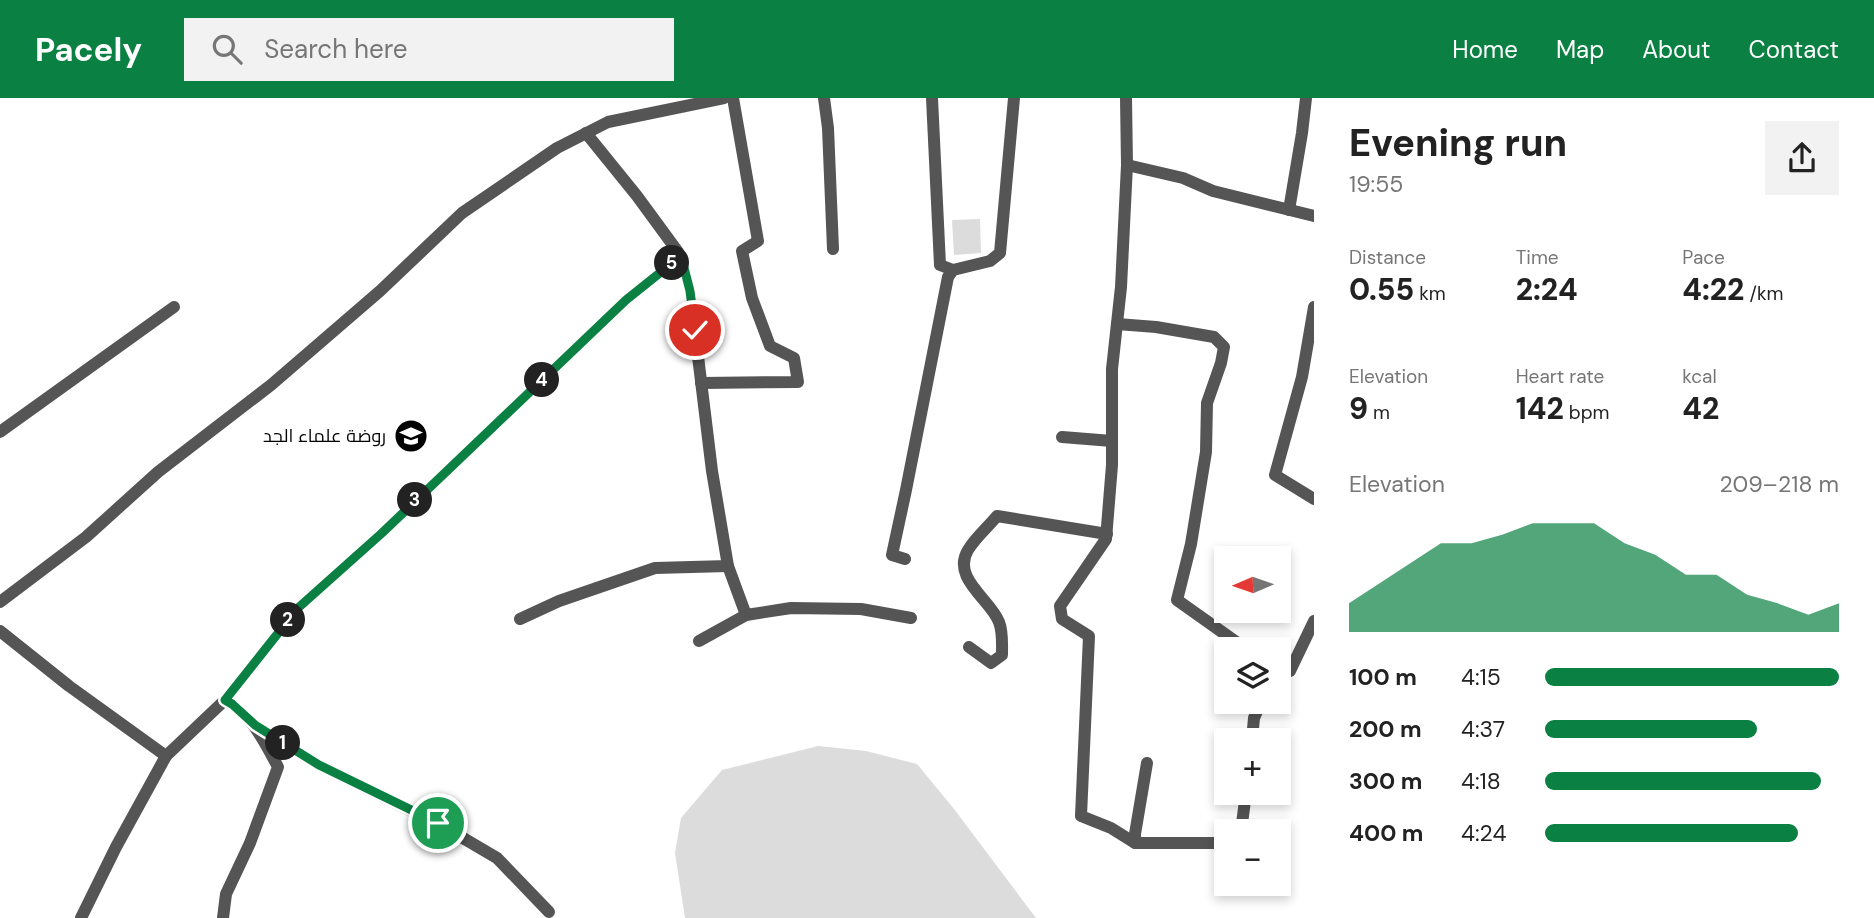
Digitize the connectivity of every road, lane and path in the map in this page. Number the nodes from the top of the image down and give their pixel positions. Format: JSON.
{"nodes":[{"id":1,"x":724,"y":98,"type":"edge"},
{"id":2,"x":733,"y":98,"type":"edge"},
{"id":3,"x":824,"y":98,"type":"edge"},
{"id":4,"x":932,"y":98,"type":"edge"},
{"id":5,"x":1014,"y":98,"type":"edge"},
{"id":6,"x":1126,"y":98,"type":"edge"},
{"id":7,"x":1306,"y":98,"type":"edge"},
{"id":8,"x":586,"y":133,"type":"junction"},
{"id":9,"x":1127,"y":165,"type":"junction"},
{"id":10,"x":1289,"y":210,"type":"junction"},
{"id":11,"x":1314,"y":216,"type":"edge"},
{"id":12,"x":833,"y":249,"type":"dead end"},
{"id":13,"x":681,"y":256,"type":"junction"},
{"id":14,"x":953,"y":270,"type":"junction"},
{"id":15,"x":174,"y":307,"type":"dead end"},
{"id":16,"x":1314,"y":307,"type":"edge"},
{"id":17,"x":1117,"y":324,"type":"junction"},
{"id":18,"x":701,"y":383,"type":"junction"},
{"id":19,"x":0,"y":432,"type":"edge"},
{"id":20,"x":1062,"y":437,"type":"dead end"},
{"id":21,"x":1112,"y":440,"type":"junction"},
{"id":22,"x":1314,"y":499,"type":"edge"},
{"id":23,"x":1107,"y":534,"type":"junction"},
{"id":24,"x":905,"y":559,"type":"dead end"},
{"id":25,"x":728,"y":566,"type":"junction"},
{"id":26,"x":0,"y":602,"type":"edge"},
{"id":27,"x":746,"y":615,"type":"junction"},
{"id":28,"x":911,"y":618,"type":"dead end"},
{"id":29,"x":520,"y":620,"type":"dead end"},
{"id":30,"x":1314,"y":621,"type":"edge"},
{"id":31,"x":0,"y":631,"type":"edge"},
{"id":32,"x":1229,"y":637,"type":"edge"},
{"id":33,"x":699,"y":641,"type":"dead end"},
{"id":34,"x":969,"y":647,"type":"dead end"},
{"id":35,"x":1291,"y":669,"type":"edge"},
{"id":36,"x":225,"y":700,"type":"junction"},
{"id":37,"x":255,"y":725,"type":"junction"},
{"id":38,"x":166,"y":756,"type":"junction"},
{"id":39,"x":1147,"y":763,"type":"dead end"},
{"id":40,"x":1135,"y":843,"type":"junction"},
{"id":41,"x":1214,"y":843,"type":"edge"},
{"id":42,"x":549,"y":912,"type":"dead end"},
{"id":43,"x":81,"y":918,"type":"edge"},
{"id":44,"x":223,"y":918,"type":"edge"}],
"edges":[{"from":1,"to":8,"type":"street"},
{"from":2,"to":18,"type":"street"},
{"from":3,"to":12,"type":"street"},
{"from":4,"to":14,"type":"street"},
{"from":5,"to":14,"type":"street"},
{"from":6,"to":9,"type":"street"},
{"from":7,"to":10,"type":"street"},
{"from":8,"to":13,"type":"street"},
{"from":8,"to":26,"type":"street"},
{"from":9,"to":10,"type":"street"},
{"from":9,"to":17,"type":"street"},
{"from":10,"to":11,"type":"street"},
{"from":13,"to":18,"type":"street"},
{"from":13,"to":36,"type":"street"},
{"from":14,"to":24,"type":"street"},
{"from":15,"to":19,"type":"street"},
{"from":16,"to":22,"type":"street"},
{"from":17,"to":21,"type":"street"},
{"from":17,"to":32,"type":"street"},
{"from":18,"to":25,"type":"street"},
{"from":20,"to":21,"type":"street"},
{"from":21,"to":23,"type":"street"},
{"from":23,"to":34,"type":"street"},
{"from":23,"to":40,"type":"street"},
{"from":25,"to":27,"type":"street"},
{"from":25,"to":29,"type":"street"},
{"from":27,"to":28,"type":"street"},
{"from":27,"to":33,"type":"street"},
{"from":30,"to":35,"type":"street"},
{"from":31,"to":38,"type":"street"},
{"from":36,"to":37,"type":"street"},
{"from":36,"to":38,"type":"street"},
{"from":37,"to":42,"type":"street"},
{"from":37,"to":44,"type":"street"},
{"from":38,"to":43,"type":"street"},
{"from":39,"to":40,"type":"street"},
{"from":40,"to":41,"type":"street"}]}
